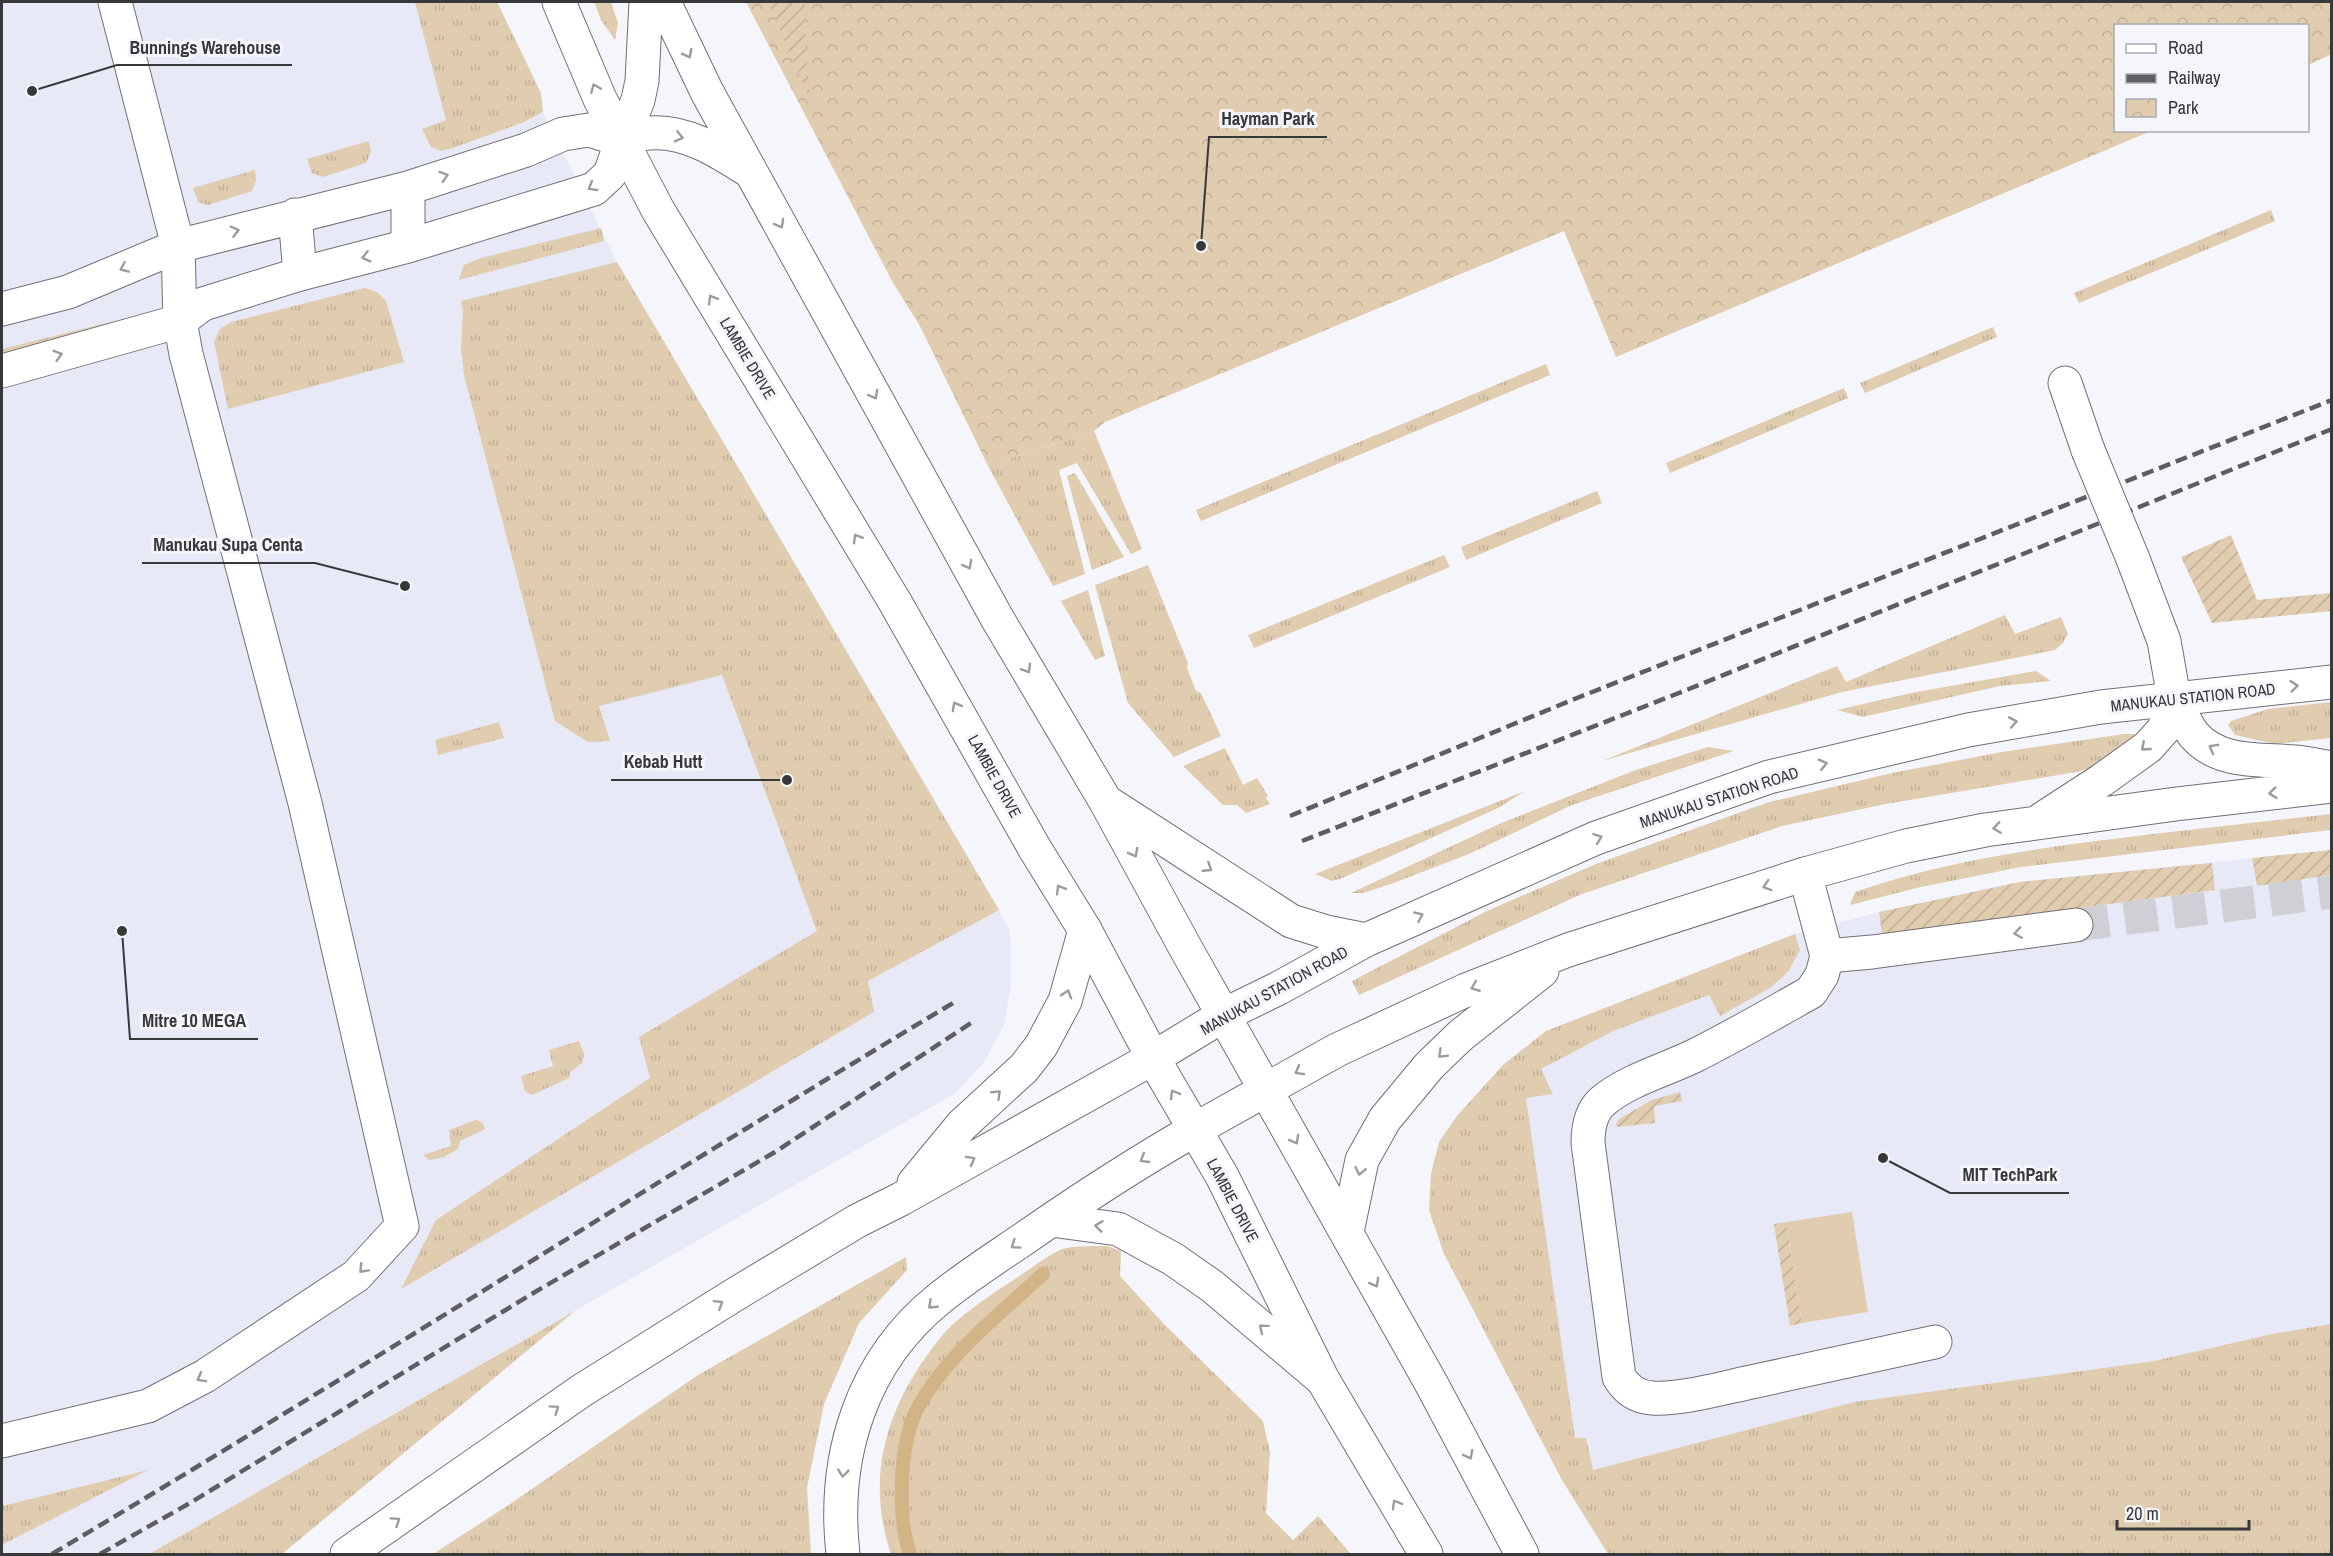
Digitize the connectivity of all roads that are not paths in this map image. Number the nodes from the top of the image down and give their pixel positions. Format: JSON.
{"nodes":[{"id":1,"x":116,"y":2,"type":"edge"},
{"id":2,"x":559,"y":2,"type":"edge"},
{"id":3,"x":646,"y":2,"type":"edge"},
{"id":4,"x":664,"y":2,"type":"edge"},
{"id":5,"x":622,"y":140,"type":"junction"},
{"id":6,"x":752,"y":172,"type":"junction"},
{"id":7,"x":408,"y":188,"type":"junction"},
{"id":8,"x":295,"y":215,"type":"junction"},
{"id":9,"x":178,"y":246,"type":"junction"},
{"id":10,"x":408,"y":246,"type":"junction"},
{"id":11,"x":300,"y":274,"type":"junction"},
{"id":12,"x":2,"y":309,"type":"edge"},
{"id":13,"x":180,"y":321,"type":"junction"},
{"id":14,"x":2,"y":371,"type":"edge"},
{"id":15,"x":2065,"y":383,"type":"dead end"},
{"id":16,"x":2331,"y":682,"type":"edge"},
{"id":17,"x":2174,"y":698,"type":"junction"},
{"id":18,"x":2331,"y":768,"type":"edge"},
{"id":19,"x":2331,"y":786,"type":"edge"},
{"id":20,"x":1106,"y":802,"type":"junction"},
{"id":21,"x":2037,"y":822,"type":"junction"},
{"id":22,"x":1804,"y":874,"type":"junction"},
{"id":23,"x":2076,"y":925,"type":"tunnel mouth"},
{"id":24,"x":1085,"y":930,"type":"junction"},
{"id":25,"x":1366,"y":940,"type":"junction"},
{"id":26,"x":1568,"y":950,"type":"junction"},
{"id":27,"x":1827,"y":956,"type":"junction"},
{"id":28,"x":1224,"y":1015,"type":"junction"},
{"id":29,"x":1153,"y":1058,"type":"junction"},
{"id":30,"x":1267,"y":1089,"type":"junction"},
{"id":31,"x":1194,"y":1130,"type":"junction"},
{"id":32,"x":901,"y":1199,"type":"junction"},
{"id":33,"x":1051,"y":1220,"type":"junction"},
{"id":34,"x":1347,"y":1232,"type":"junction"},
{"id":35,"x":1935,"y":1342,"type":"dead end"},
{"id":36,"x":1323,"y":1380,"type":"junction"},
{"id":37,"x":2,"y":1441,"type":"edge"},
{"id":38,"x":347,"y":1554,"type":"edge"},
{"id":39,"x":843,"y":1554,"type":"edge"},
{"id":40,"x":1426,"y":1554,"type":"edge"},
{"id":41,"x":1522,"y":1554,"type":"edge"}],
"edges":[{"from":1,"to":9,"type":"main road"},
{"from":5,"to":2,"type":"main road","name":"LAMBIE DRIVE","one_way":true},
{"from":3,"to":5,"type":"main road"},
{"from":4,"to":6,"type":"main road","one_way":true},
{"from":5,"to":6,"type":"main road","one_way":true},
{"from":7,"to":5,"type":"main road","one_way":true},
{"from":5,"to":10,"type":"main road","one_way":true},
{"from":24,"to":5,"type":"main road","name":"LAMBIE DRIVE","one_way":true},
{"from":6,"to":20,"type":"main road","one_way":true},
{"from":7,"to":8,"type":"main road"},
{"from":7,"to":10,"type":"main road"},
{"from":9,"to":8,"type":"main road","one_way":true},
{"from":8,"to":11,"type":"main road"},
{"from":9,"to":12,"type":"main road","one_way":true},
{"from":9,"to":13,"type":"main road"},
{"from":10,"to":11,"type":"main road","one_way":true},
{"from":11,"to":13,"type":"main road"},
{"from":14,"to":13,"type":"main road","one_way":true},
{"from":13,"to":37,"type":"main road","one_way":true},
{"from":15,"to":17,"type":"main road","bridge":true},
{"from":17,"to":16,"type":"main road","name":"MANUKAU STATION ROAD","one_way":true},
{"from":18,"to":17,"type":"main road","one_way":true},
{"from":17,"to":21,"type":"main road","one_way":true},
{"from":25,"to":17,"type":"main road","name":"MANUKAU STATION ROAD","one_way":true},
{"from":19,"to":21,"type":"main road","one_way":true},
{"from":20,"to":25,"type":"main road","one_way":true},
{"from":20,"to":28,"type":"main road","one_way":true},
{"from":21,"to":22,"type":"main road","one_way":true},
{"from":22,"to":26,"type":"main road","one_way":true},
{"from":22,"to":27,"type":"main road"},
{"from":23,"to":27,"type":"main road","one_way":true},
{"from":24,"to":29,"type":"main road","name":"LAMBIE DRIVE"},
{"from":32,"to":24,"type":"main road","one_way":true},
{"from":25,"to":28,"type":"main road","name":"MANUKAU STATION ROAD"},
{"from":26,"to":30,"type":"main road","one_way":true},
{"from":26,"to":34,"type":"main road","one_way":true},
{"from":27,"to":35,"type":"main road"},
{"from":28,"to":29,"type":"main road","name":"MANUKAU STATION ROAD"},
{"from":28,"to":30,"type":"main road"},
{"from":31,"to":29,"type":"main road","name":"LAMBIE DRIVE","one_way":true},
{"from":32,"to":29,"type":"main road","name":"MANUKAU STATION ROAD","one_way":true},
{"from":30,"to":31,"type":"main road"},
{"from":30,"to":34,"type":"main road","one_way":true},
{"from":31,"to":33,"type":"main road","one_way":true},
{"from":31,"to":36,"type":"main road","name":"LAMBIE DRIVE"},
{"from":38,"to":32,"type":"main road","name":"MANUKAU STATION ROAD","one_way":true},
{"from":36,"to":33,"type":"main road","one_way":true},
{"from":33,"to":39,"type":"main road","one_way":true},
{"from":34,"to":41,"type":"main road","one_way":true},
{"from":40,"to":36,"type":"main road","name":"LAMBIE DRIVE","one_way":true}]}
